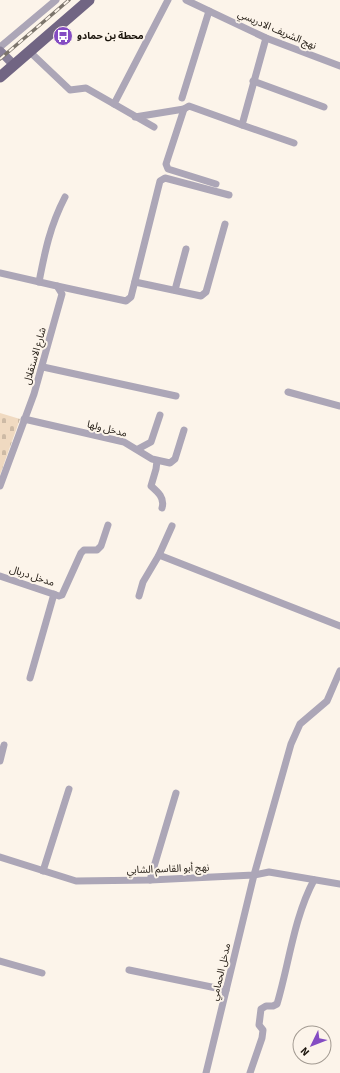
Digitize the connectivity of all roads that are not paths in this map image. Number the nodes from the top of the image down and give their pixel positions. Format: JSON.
{"nodes":[{"id":1,"x":56,"y":0,"type":"edge"},
{"id":2,"x":89,"y":0,"type":"edge"},
{"id":3,"x":168,"y":0,"type":"edge"},
{"id":4,"x":187,"y":0,"type":"edge"},
{"id":5,"x":210,"y":11,"type":"junction"},
{"id":6,"x":266,"y":38,"type":"junction"},
{"id":7,"x":0,"y":47,"type":"edge"},
{"id":8,"x":0,"y":51,"type":"edge"},
{"id":9,"x":30,"y":52,"type":"junction"},
{"id":10,"x":14,"y":65,"type":"junction"},
{"id":11,"x":340,"y":66,"type":"edge"},
{"id":12,"x":0,"y":77,"type":"edge"},
{"id":13,"x":253,"y":81,"type":"junction"},
{"id":14,"x":182,"y":98,"type":"dead end"},
{"id":15,"x":114,"y":104,"type":"junction"},
{"id":16,"x":324,"y":107,"type":"dead end"},
{"id":17,"x":184,"y":109,"type":"junction"},
{"id":18,"x":134,"y":117,"type":"junction"},
{"id":19,"x":242,"y":125,"type":"junction"},
{"id":20,"x":154,"y":126,"type":"dead end"},
{"id":21,"x":294,"y":143,"type":"dead end"},
{"id":22,"x":216,"y":184,"type":"dead end"},
{"id":23,"x":229,"y":195,"type":"dead end"},
{"id":24,"x":65,"y":197,"type":"dead end"},
{"id":25,"x":225,"y":224,"type":"dead end"},
{"id":26,"x":186,"y":249,"type":"dead end"},
{"id":27,"x":0,"y":273,"type":"edge"},
{"id":28,"x":39,"y":282,"type":"junction"},
{"id":29,"x":135,"y":282,"type":"junction"},
{"id":30,"x":57,"y":286,"type":"junction"},
{"id":31,"x":174,"y":290,"type":"junction"},
{"id":32,"x":43,"y":367,"type":"junction"},
{"id":33,"x":288,"y":392,"type":"dead end"},
{"id":34,"x":176,"y":396,"type":"dead end"},
{"id":35,"x":340,"y":406,"type":"edge"},
{"id":36,"x":160,"y":415,"type":"dead end"},
{"id":37,"x":24,"y":419,"type":"junction"},
{"id":38,"x":184,"y":430,"type":"dead end"},
{"id":39,"x":138,"y":449,"type":"junction"},
{"id":40,"x":157,"y":461,"type":"junction"},
{"id":41,"x":0,"y":486,"type":"edge"},
{"id":42,"x":162,"y":508,"type":"dead end"},
{"id":43,"x":108,"y":525,"type":"dead end"},
{"id":44,"x":172,"y":526,"type":"dead end"},
{"id":45,"x":159,"y":555,"type":"junction"},
{"id":46,"x":0,"y":576,"type":"edge"},
{"id":47,"x":54,"y":594,"type":"junction"},
{"id":48,"x":139,"y":596,"type":"dead end"},
{"id":49,"x":340,"y":626,"type":"edge"},
{"id":50,"x":340,"y":671,"type":"edge"},
{"id":51,"x":30,"y":678,"type":"dead end"},
{"id":52,"x":4,"y":745,"type":"dead end"},
{"id":53,"x":0,"y":761,"type":"edge"},
{"id":54,"x":69,"y":789,"type":"dead end"},
{"id":55,"x":176,"y":793,"type":"dead end"},
{"id":56,"x":0,"y":857,"type":"edge"},
{"id":57,"x":43,"y":871,"type":"junction"},
{"id":58,"x":254,"y":875,"type":"junction"},
{"id":59,"x":150,"y":880,"type":"junction"},
{"id":60,"x":314,"y":880,"type":"junction"},
{"id":61,"x":340,"y":884,"type":"edge"},
{"id":62,"x":0,"y":961,"type":"edge"},
{"id":63,"x":129,"y":970,"type":"dead end"},
{"id":64,"x":42,"y":973,"type":"dead end"},
{"id":65,"x":226,"y":990,"type":"junction"},
{"id":66,"x":206,"y":1073,"type":"edge"},
{"id":67,"x":250,"y":1073,"type":"edge"}],
"edges":[{"from":1,"to":7,"type":"street"},
{"from":2,"to":9,"type":"main road"},
{"from":3,"to":15,"type":"street"},
{"from":4,"to":5,"type":"street","name":"نهج الشريف الادريسي"},
{"from":5,"to":6,"type":"street","name":"نهج الشريف الادريسي"},
{"from":5,"to":14,"type":"street"},
{"from":6,"to":11,"type":"street","name":"نهج الشريف الادريسي"},
{"from":6,"to":13,"type":"street"},
{"from":8,"to":10,"type":"street"},
{"from":9,"to":10,"type":"main road"},
{"from":9,"to":15,"type":"street"},
{"from":10,"to":12,"type":"main road"},
{"from":13,"to":16,"type":"street"},
{"from":13,"to":19,"type":"street"},
{"from":15,"to":18,"type":"street"},
{"from":17,"to":18,"type":"street"},
{"from":17,"to":19,"type":"street"},
{"from":17,"to":22,"type":"street"},
{"from":18,"to":20,"type":"street"},
{"from":19,"to":21,"type":"street"},
{"from":23,"to":29,"type":"street"},
{"from":24,"to":28,"type":"street"},
{"from":25,"to":31,"type":"street"},
{"from":26,"to":31,"type":"street"},
{"from":27,"to":28,"type":"street"},
{"from":28,"to":30,"type":"street"},
{"from":29,"to":30,"type":"street"},
{"from":29,"to":31,"type":"street"},
{"from":30,"to":32,"type":"street","name":"شارع الاستقلال"},
{"from":32,"to":34,"type":"street"},
{"from":32,"to":37,"type":"street","name":"شارع الاستقلال"},
{"from":33,"to":35,"type":"street"},
{"from":36,"to":39,"type":"street"},
{"from":37,"to":39,"type":"street","name":"مدخل ولها"},
{"from":37,"to":41,"type":"street","name":"شارع الاستقلال"},
{"from":38,"to":40,"type":"street"},
{"from":39,"to":40,"type":"street","name":"مدخل ولها"},
{"from":40,"to":42,"type":"street"},
{"from":43,"to":47,"type":"street","name":"مدخل دربال"},
{"from":44,"to":45,"type":"street"},
{"from":45,"to":48,"type":"street"},
{"from":45,"to":49,"type":"street"},
{"from":46,"to":47,"type":"street","name":"مدخل دربال"},
{"from":47,"to":51,"type":"street"},
{"from":50,"to":58,"type":"street","name":"مدخل الحمامي"},
{"from":52,"to":53,"type":"street"},
{"from":54,"to":57,"type":"street"},
{"from":55,"to":59,"type":"street"},
{"from":56,"to":57,"type":"street","name":"نهج أبو القاسم الشابي"},
{"from":57,"to":59,"type":"street","name":"نهج أبو القاسم الشابي"},
{"from":58,"to":59,"type":"street","name":"نهج أبو القاسم الشابي"},
{"from":58,"to":60,"type":"street","name":"نهج أبو القاسم الشابي"},
{"from":58,"to":65,"type":"street","name":"مدخل الحمامي"},
{"from":60,"to":61,"type":"street","name":"نهج أبو القاسم الشابي"},
{"from":60,"to":67,"type":"street"},
{"from":62,"to":64,"type":"street"},
{"from":63,"to":65,"type":"street"},
{"from":65,"to":66,"type":"street","name":"مدخل الحمامي"}]}
